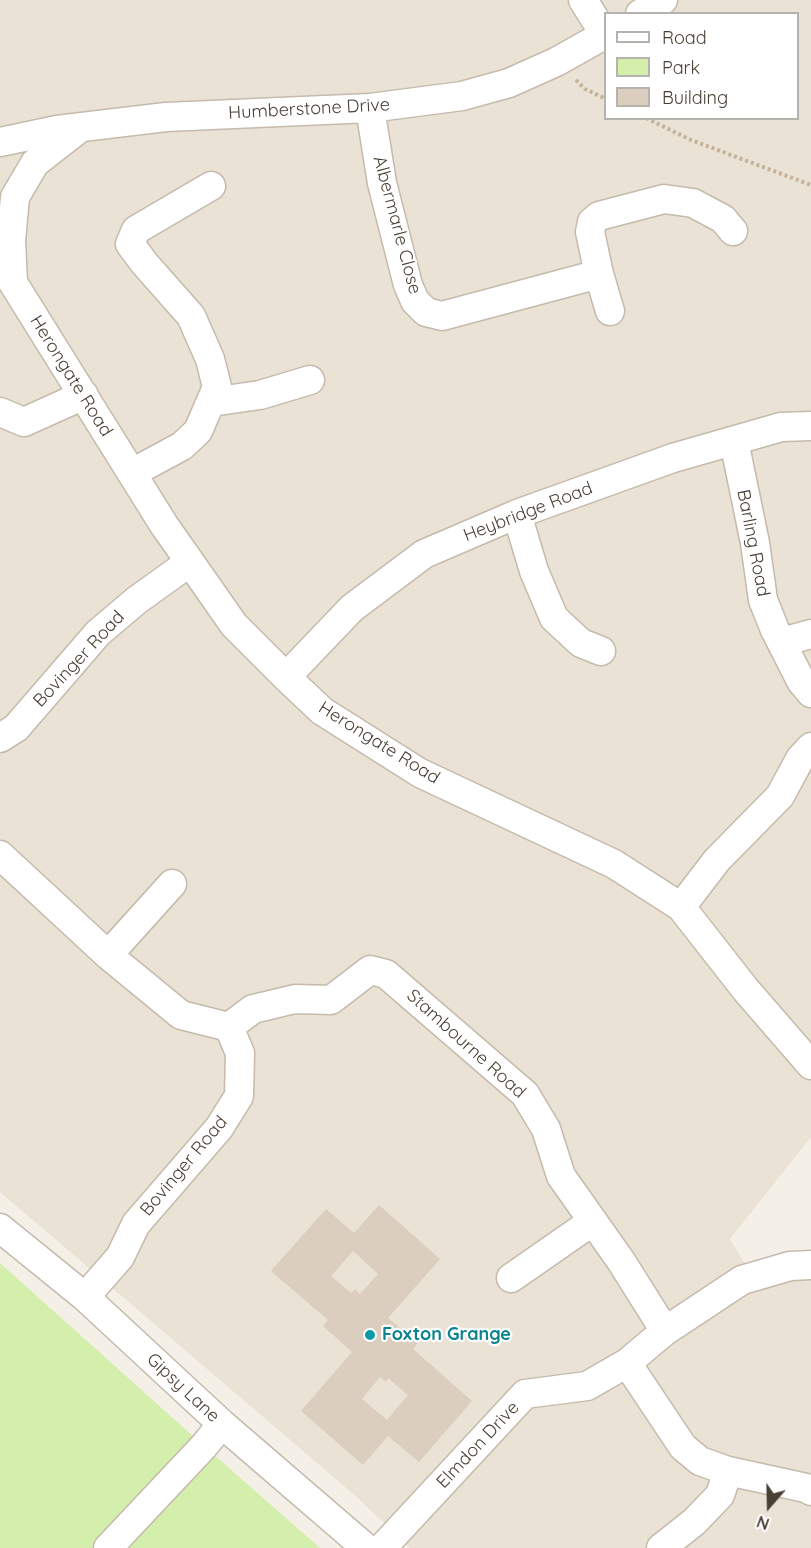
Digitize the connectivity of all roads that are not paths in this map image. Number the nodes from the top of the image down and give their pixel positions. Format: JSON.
{"nodes":[{"id":1,"x":583,"y":0,"type":"edge"},
{"id":2,"x":663,"y":0,"type":"edge"},
{"id":3,"x":643,"y":12,"type":"edge"},
{"id":4,"x":604,"y":32,"type":"edge"},
{"id":5,"x":604,"y":35,"type":"edge"},
{"id":6,"x":370,"y":108,"type":"junction"},
{"id":7,"x":81,"y":127,"type":"junction"},
{"id":8,"x":0,"y":142,"type":"edge"},
{"id":9,"x":210,"y":186,"type":"dead end"},
{"id":10,"x":733,"y":231,"type":"dead end"},
{"id":11,"x":7,"y":272,"type":"edge"},
{"id":12,"x":599,"y":274,"type":"junction"},
{"id":13,"x":610,"y":311,"type":"dead end"},
{"id":14,"x":310,"y":380,"type":"dead end"},
{"id":15,"x":84,"y":395,"type":"junction"},
{"id":16,"x":211,"y":402,"type":"junction"},
{"id":17,"x":0,"y":412,"type":"edge"},
{"id":18,"x":811,"y":426,"type":"edge"},
{"id":19,"x":734,"y":441,"type":"junction"},
{"id":20,"x":132,"y":473,"type":"junction"},
{"id":21,"x":517,"y":514,"type":"junction"},
{"id":22,"x":190,"y":562,"type":"junction"},
{"id":23,"x":811,"y":634,"type":"edge"},
{"id":24,"x":782,"y":642,"type":"junction"},
{"id":25,"x":601,"y":651,"type":"dead end"},
{"id":26,"x":286,"y":676,"type":"junction"},
{"id":27,"x":811,"y":693,"type":"edge"},
{"id":28,"x":0,"y":738,"type":"edge"},
{"id":29,"x":811,"y":747,"type":"edge"},
{"id":30,"x":0,"y":855,"type":"edge"},
{"id":31,"x":172,"y":884,"type":"dead end"},
{"id":32,"x":681,"y":908,"type":"junction"},
{"id":33,"x":108,"y":955,"type":"junction"},
{"id":34,"x":230,"y":1027,"type":"junction"},
{"id":35,"x":811,"y":1065,"type":"edge"},
{"id":36,"x":593,"y":1221,"type":"junction"},
{"id":37,"x":0,"y":1228,"type":"edge"},
{"id":38,"x":811,"y":1265,"type":"edge"},
{"id":39,"x":511,"y":1278,"type":"dead end"},
{"id":40,"x":86,"y":1297,"type":"junction"},
{"id":41,"x":665,"y":1331,"type":"junction"},
{"id":42,"x":627,"y":1363,"type":"junction"},
{"id":43,"x":222,"y":1424,"type":"junction"},
{"id":44,"x":728,"y":1471,"type":"junction"},
{"id":45,"x":811,"y":1491,"type":"edge"},
{"id":46,"x":108,"y":1548,"type":"edge"},
{"id":47,"x":366,"y":1548,"type":"edge"},
{"id":48,"x":382,"y":1548,"type":"edge"},
{"id":49,"x":661,"y":1548,"type":"edge"}],
"edges":[{"from":1,"to":4,"type":"street"},
{"from":2,"to":3,"type":"street"},
{"from":5,"to":6,"type":"street","name":"Humberstone Drive"},
{"from":6,"to":7,"type":"street","name":"Humberstone Drive"},
{"from":6,"to":12,"type":"street","name":"Albermarle Close"},
{"from":7,"to":8,"type":"street","name":"Humberstone Drive"},
{"from":7,"to":11,"type":"street"},
{"from":9,"to":16,"type":"street"},
{"from":10,"to":12,"type":"street"},
{"from":11,"to":15,"type":"street","name":"Herongate Road"},
{"from":12,"to":13,"type":"street"},
{"from":14,"to":16,"type":"street"},
{"from":15,"to":17,"type":"street"},
{"from":15,"to":20,"type":"street","name":"Herongate Road"},
{"from":16,"to":20,"type":"street"},
{"from":18,"to":19,"type":"street","name":"Heybridge Road"},
{"from":19,"to":21,"type":"street","name":"Heybridge Road"},
{"from":19,"to":24,"type":"street","name":"Barling Road"},
{"from":20,"to":22,"type":"street","name":"Herongate Road"},
{"from":21,"to":25,"type":"street"},
{"from":21,"to":26,"type":"street","name":"Heybridge Road"},
{"from":22,"to":26,"type":"street","name":"Herongate Road"},
{"from":22,"to":28,"type":"street","name":"Bovinger Road"},
{"from":23,"to":24,"type":"street"},
{"from":24,"to":27,"type":"street","name":"Barling Road"},
{"from":26,"to":32,"type":"street","name":"Herongate Road"},
{"from":29,"to":32,"type":"street"},
{"from":30,"to":33,"type":"street"},
{"from":31,"to":33,"type":"street"},
{"from":32,"to":35,"type":"street","name":"Herongate Road"},
{"from":33,"to":34,"type":"street"},
{"from":34,"to":36,"type":"street","name":"Stambourne Road"},
{"from":34,"to":40,"type":"street","name":"Bovinger Road"},
{"from":36,"to":39,"type":"street"},
{"from":36,"to":41,"type":"street","name":"Stambourne Road"},
{"from":37,"to":40,"type":"street","name":"Gipsy Lane"},
{"from":38,"to":41,"type":"street","name":"Elmdon Drive"},
{"from":40,"to":43,"type":"street","name":"Gipsy Lane"},
{"from":41,"to":42,"type":"street","name":"Elmdon Drive"},
{"from":42,"to":44,"type":"street"},
{"from":42,"to":48,"type":"street","name":"Elmdon Drive"},
{"from":43,"to":46,"type":"street"},
{"from":43,"to":47,"type":"street","name":"Gipsy Lane"},
{"from":44,"to":45,"type":"street"},
{"from":44,"to":49,"type":"street"}]}
